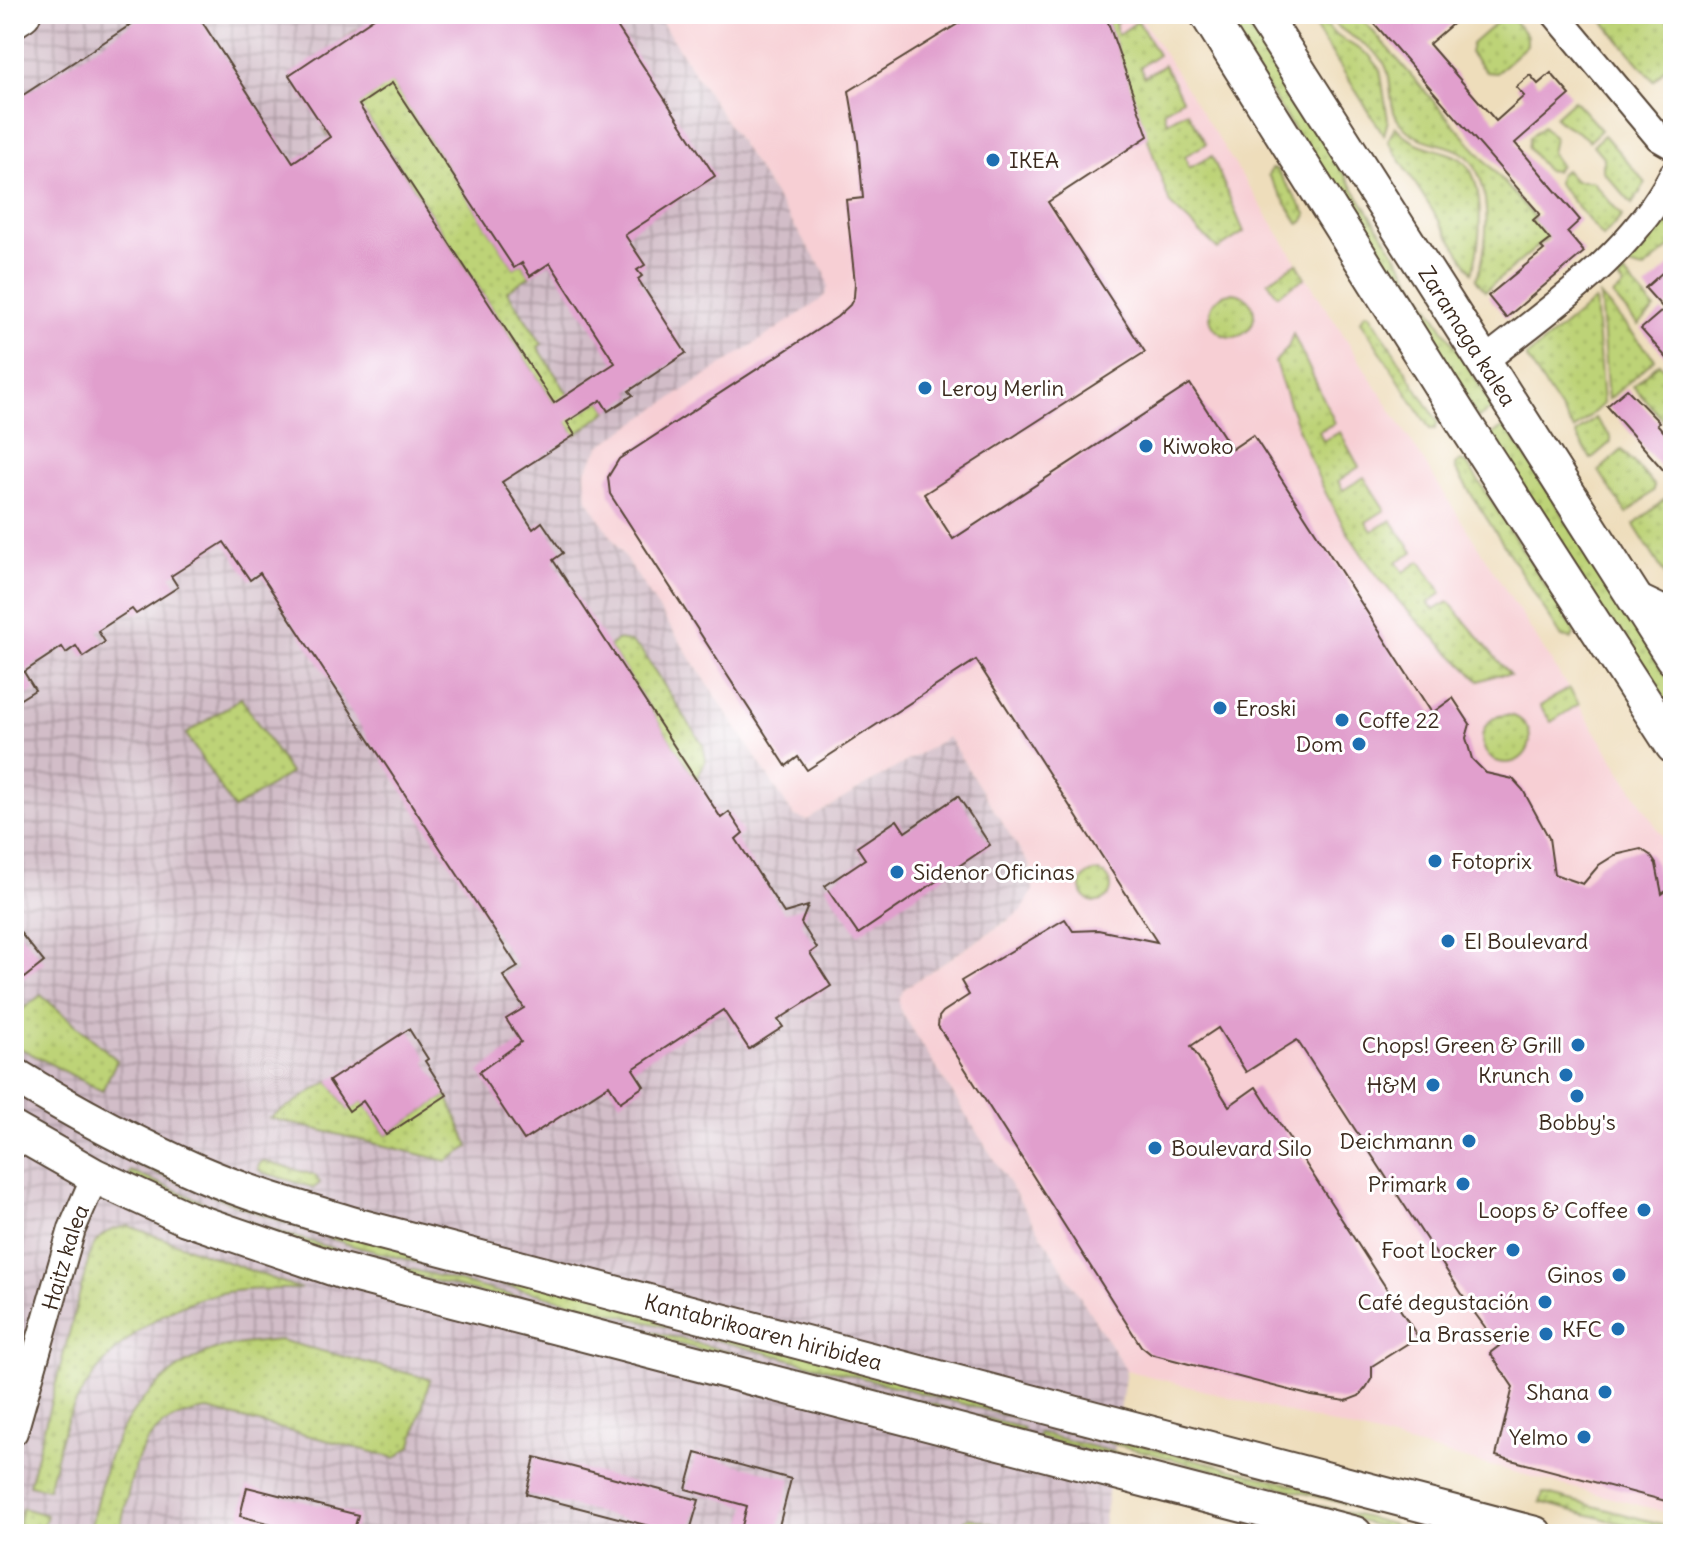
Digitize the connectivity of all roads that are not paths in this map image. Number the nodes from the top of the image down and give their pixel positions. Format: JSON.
{"nodes":[{"id":1,"x":23,"y":14,"type":"edge"},
{"id":2,"x":1196,"y":14,"type":"edge"},
{"id":3,"x":1207,"y":14,"type":"edge"},
{"id":4,"x":1262,"y":14,"type":"edge"},
{"id":5,"x":1555,"y":14,"type":"edge"},
{"id":6,"x":14,"y":20,"type":"edge"},
{"id":7,"x":1263,"y":105,"type":"junction"},
{"id":8,"x":1673,"y":146,"type":"edge"},
{"id":9,"x":1673,"y":174,"type":"edge"},
{"id":10,"x":1483,"y":362,"type":"junction"},
{"id":11,"x":1633,"y":595,"type":"junction"},
{"id":12,"x":1673,"y":614,"type":"edge"},
{"id":13,"x":1673,"y":658,"type":"edge"},
{"id":14,"x":1673,"y":746,"type":"edge"},
{"id":15,"x":14,"y":1075,"type":"edge"},
{"id":16,"x":14,"y":1130,"type":"edge"},
{"id":17,"x":95,"y":1176,"type":"junction"},
{"id":18,"x":14,"y":1432,"type":"edge"},
{"id":19,"x":1355,"y":1534,"type":"edge"},
{"id":20,"x":1535,"y":1534,"type":"edge"}],
"edges":[{"from":1,"to":6,"type":"main road"},
{"from":2,"to":7,"type":"street"},
{"from":3,"to":7,"type":"main road"},
{"from":4,"to":10,"type":"main road","name":"Zaramaga kalea"},
{"from":5,"to":8,"type":"street"},
{"from":7,"to":14,"type":"main road"},
{"from":9,"to":10,"type":"street"},
{"from":10,"to":11,"type":"main road","name":"Zaramaga kalea"},
{"from":11,"to":12,"type":"street"},
{"from":11,"to":13,"type":"main road","name":"Zaramaga kalea"},
{"from":15,"to":20,"type":"main road","name":"Kantabrikoaren hiribidea"},
{"from":16,"to":17,"type":"main road"},
{"from":17,"to":18,"type":"street","name":"Haitz kalea"},
{"from":17,"to":19,"type":"main road"}]}
